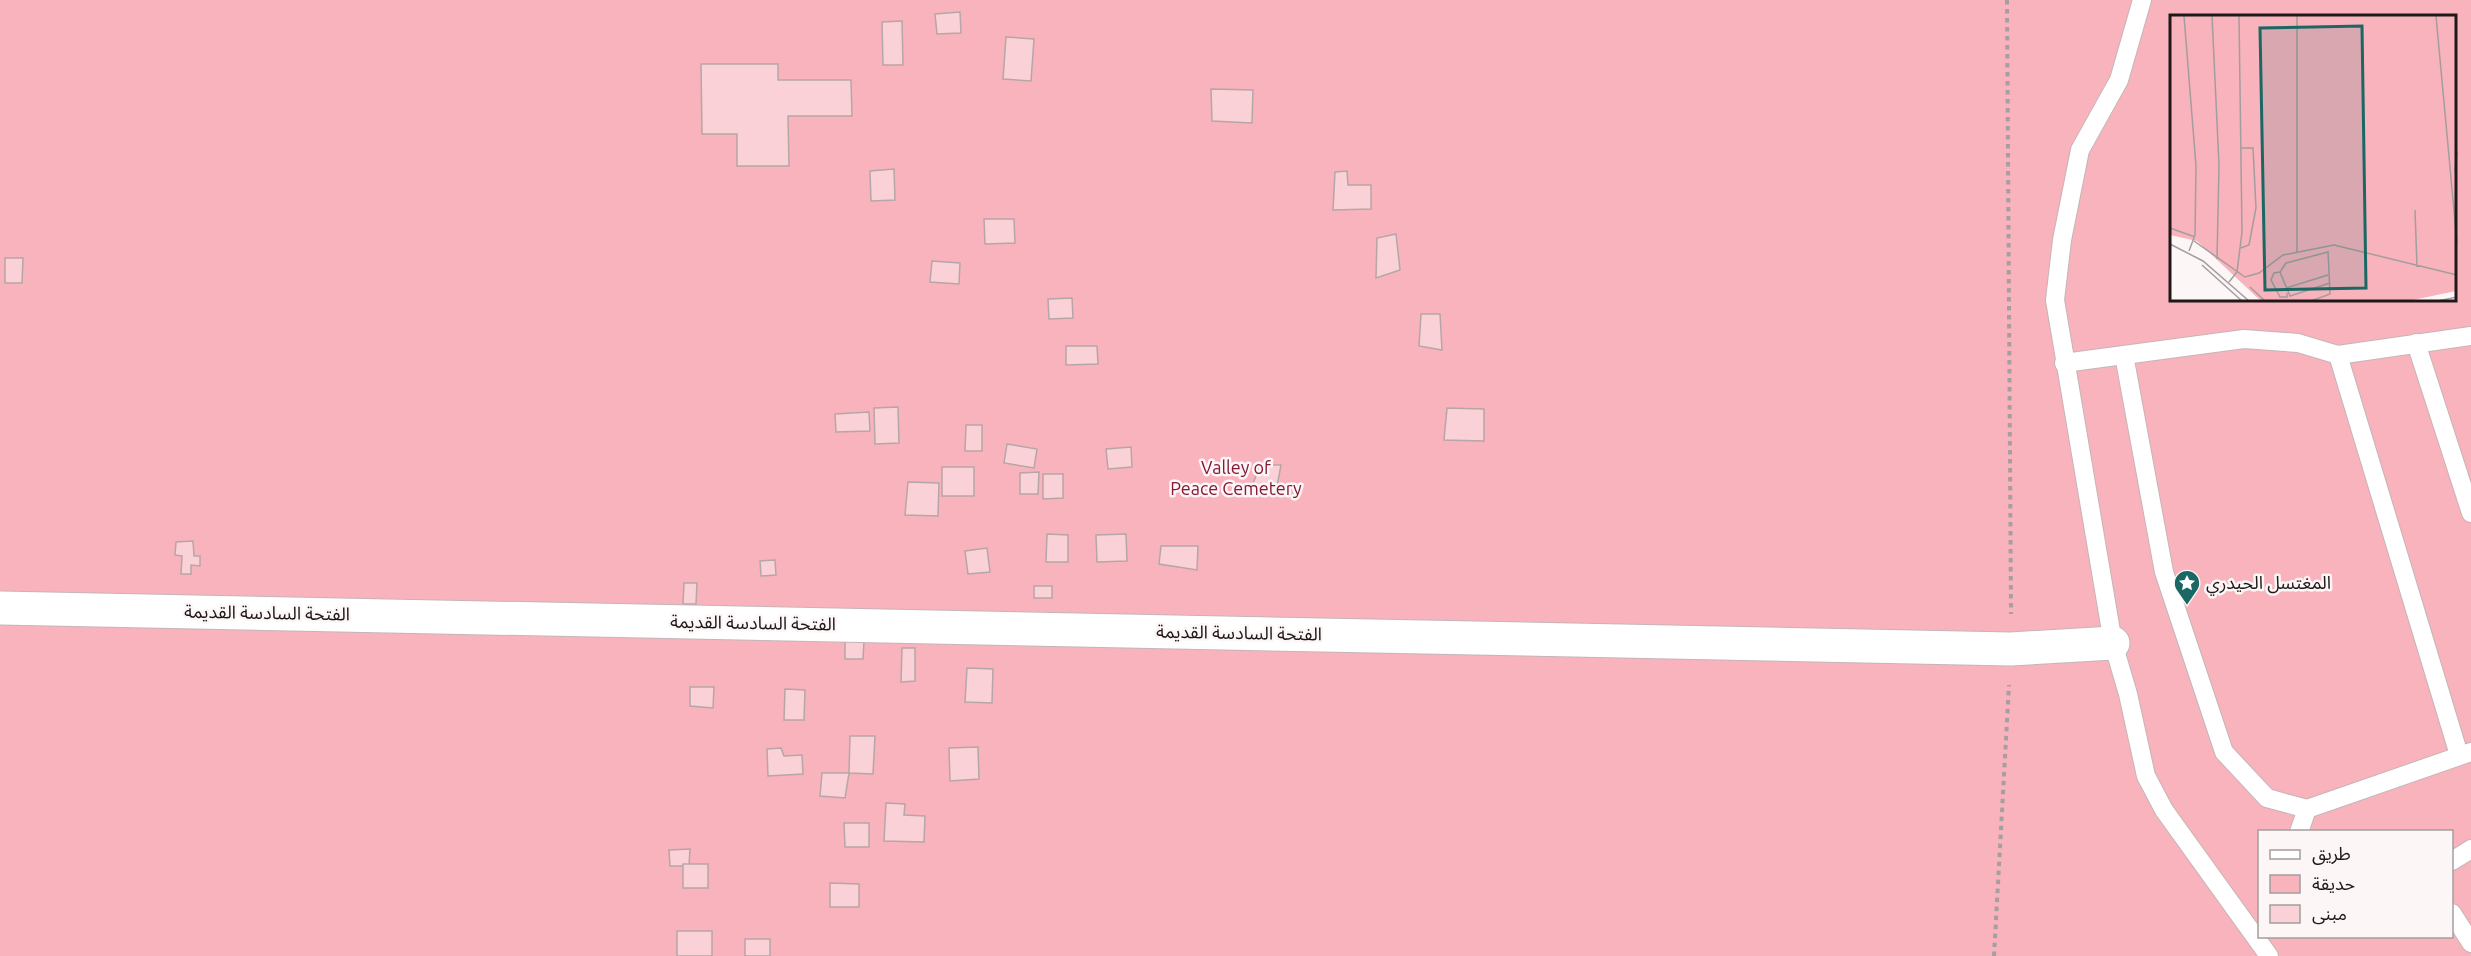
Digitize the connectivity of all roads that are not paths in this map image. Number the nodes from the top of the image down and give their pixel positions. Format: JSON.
{"nodes":[{"id":1,"x":2142,"y":0,"type":"edge"},
{"id":2,"x":2471,"y":336,"type":"edge"},
{"id":3,"x":2415,"y":343,"type":"junction"},
{"id":4,"x":2124,"y":355,"type":"junction"},
{"id":5,"x":2338,"y":355,"type":"junction"},
{"id":6,"x":2064,"y":363,"type":"junction"},
{"id":7,"x":2471,"y":513,"type":"edge"},
{"id":8,"x":0,"y":608,"type":"edge"},
{"id":9,"x":2113,"y":643,"type":"junction"},
{"id":10,"x":2465,"y":754,"type":"edge"},
{"id":11,"x":2307,"y":809,"type":"junction"},
{"id":12,"x":2299,"y":830,"type":"edge"},
{"id":13,"x":2471,"y":849,"type":"edge"},
{"id":14,"x":2453,"y":860,"type":"edge"},
{"id":15,"x":2453,"y":916,"type":"edge"},
{"id":16,"x":2471,"y":942,"type":"edge"},
{"id":17,"x":2269,"y":956,"type":"edge"}],
"edges":[{"from":1,"to":6,"type":"lane"},
{"from":2,"to":3,"type":"lane"},
{"from":3,"to":5,"type":"lane"},
{"from":3,"to":7,"type":"lane"},
{"from":4,"to":5,"type":"lane"},
{"from":4,"to":6,"type":"lane"},
{"from":4,"to":11,"type":"lane"},
{"from":5,"to":10,"type":"lane"},
{"from":6,"to":9,"type":"lane"},
{"from":8,"to":9,"type":"street","name":"الفتحة السادسة القديمة"},
{"from":9,"to":17,"type":"lane"},
{"from":10,"to":11,"type":"lane"},
{"from":11,"to":12,"type":"lane"},
{"from":13,"to":14,"type":"lane"},
{"from":15,"to":16,"type":"lane"}]}
